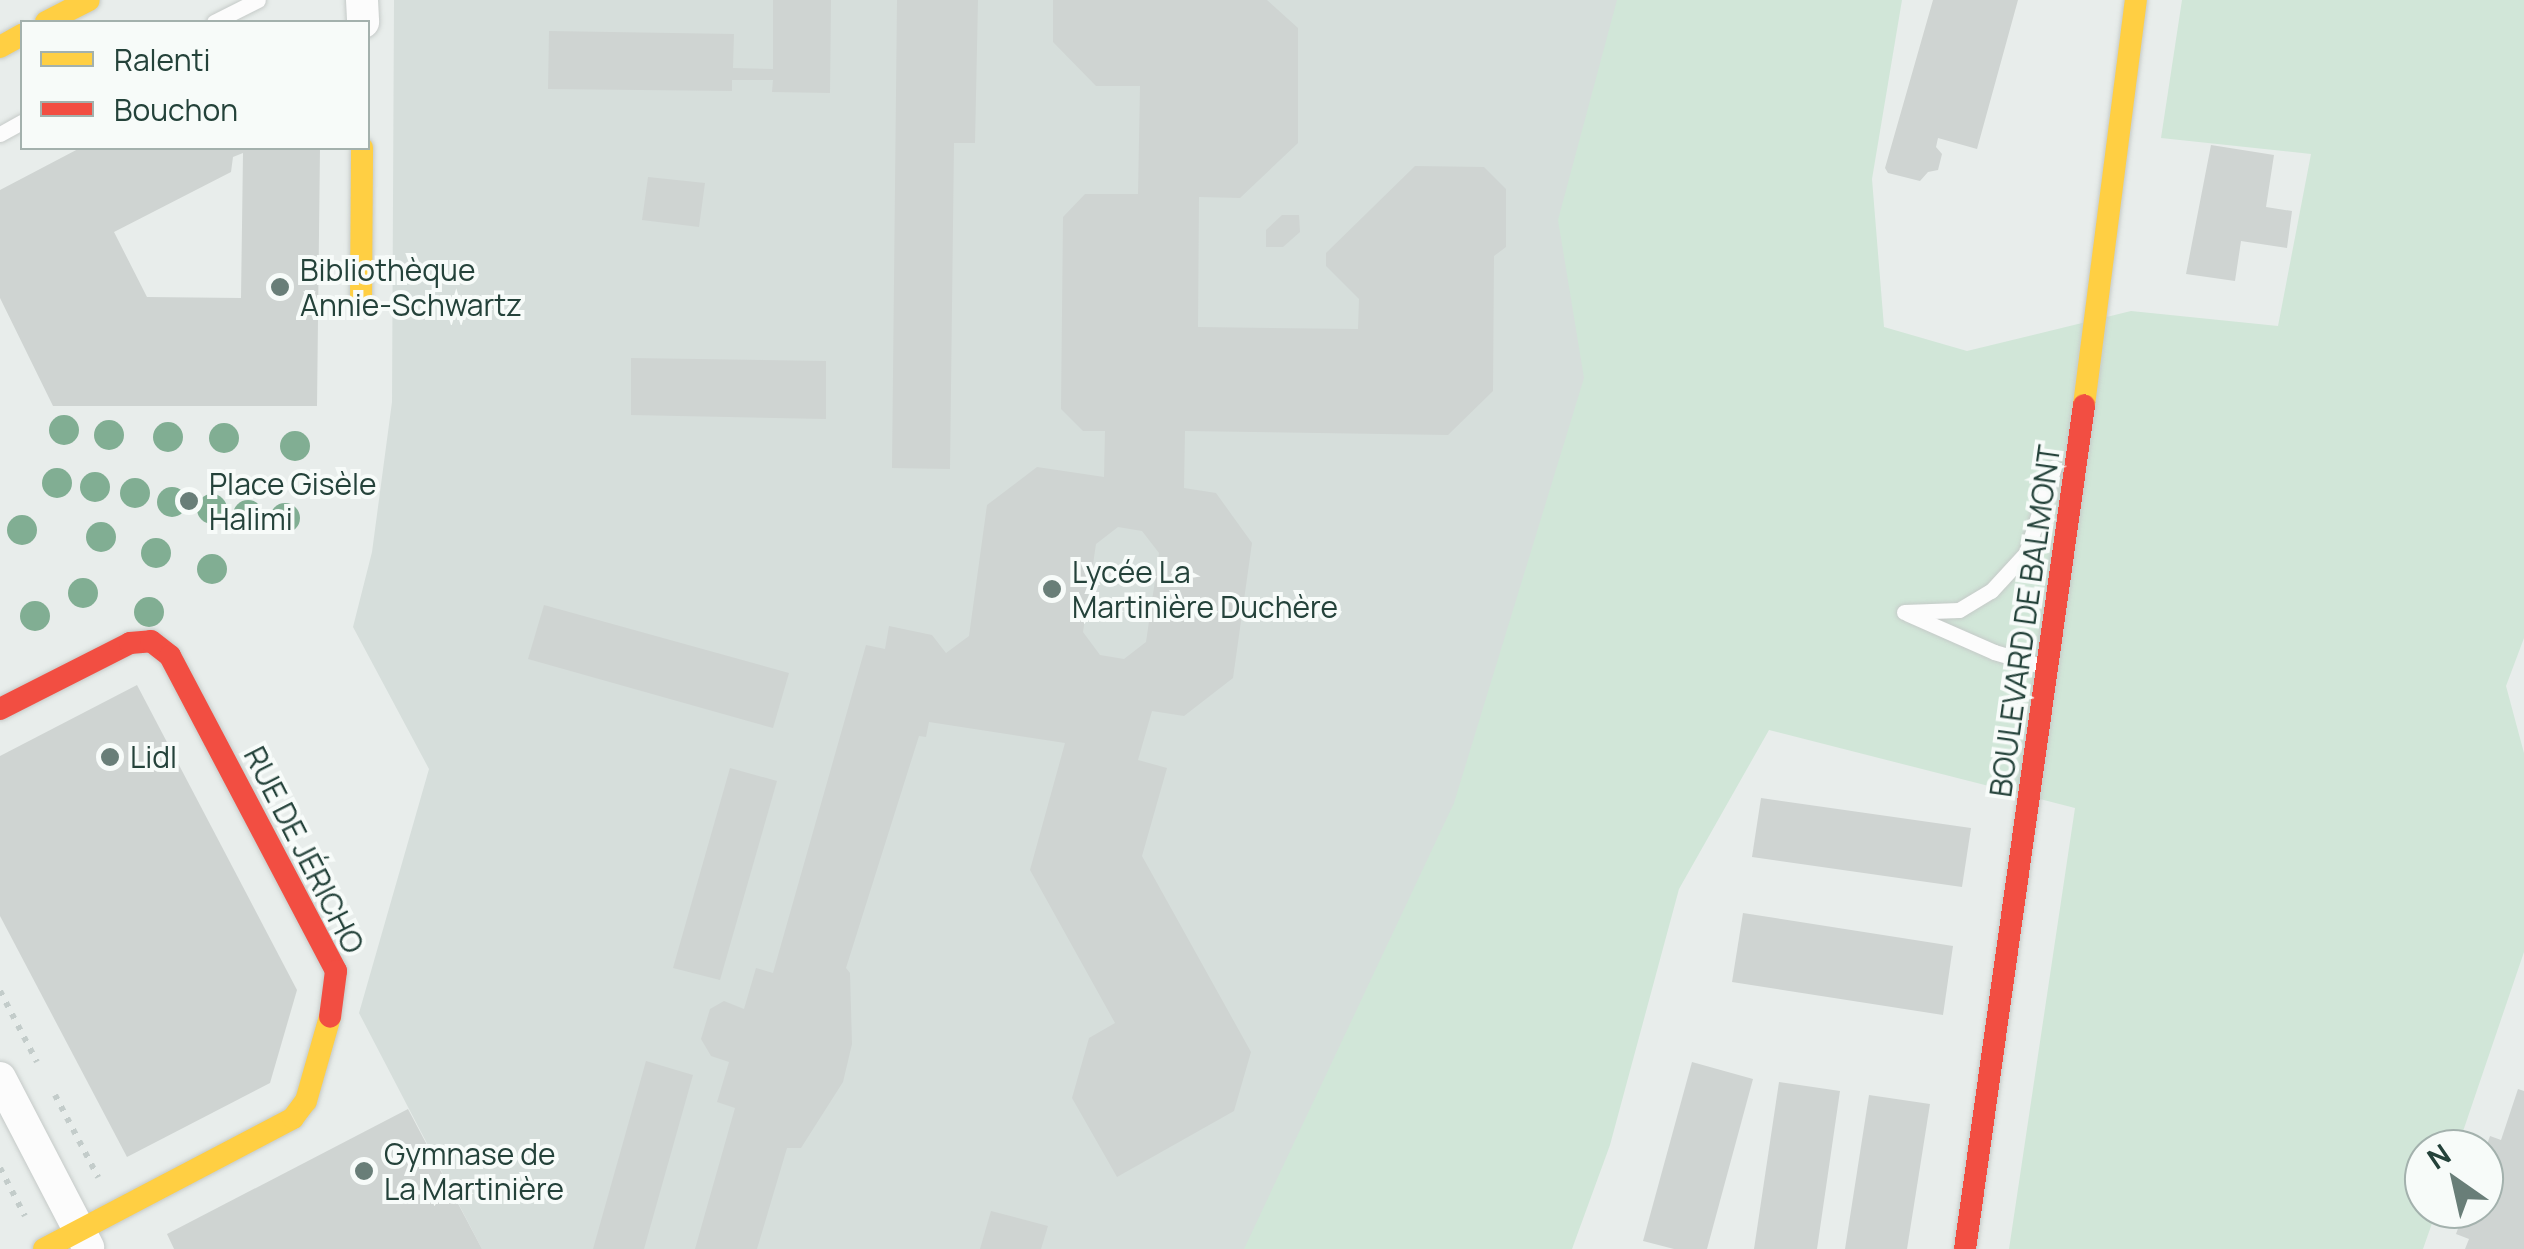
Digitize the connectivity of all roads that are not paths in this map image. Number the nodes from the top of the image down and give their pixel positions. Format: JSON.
{"nodes":[{"id":1,"x":89,"y":0,"type":"edge"},
{"id":2,"x":258,"y":0,"type":"edge"},
{"id":3,"x":2136,"y":0,"type":"edge"},
{"id":4,"x":50,"y":20,"type":"edge"},
{"id":5,"x":218,"y":20,"type":"edge"},
{"id":6,"x":362,"y":150,"type":"edge"},
{"id":7,"x":2102,"y":264,"type":"junction"},
{"id":8,"x":360,"y":300,"type":"dead end"},
{"id":9,"x":2061,"y":437,"type":"dead end"},
{"id":10,"x":2057,"y":456,"type":"dead end"},
{"id":11,"x":2050,"y":668,"type":"junction"},
{"id":12,"x":0,"y":709,"type":"edge"},
{"id":13,"x":0,"y":1078,"type":"edge"},
{"id":14,"x":85,"y":1240,"type":"edge"},
{"id":15,"x":44,"y":1249,"type":"edge"},
{"id":16,"x":1966,"y":1249,"type":"edge"}],
"edges":[{"from":1,"to":4,"type":"street"},
{"from":2,"to":5,"type":"lane"},
{"from":3,"to":7,"type":"street","name":"BOULEVARD DE BALMONT"},
{"from":6,"to":8,"type":"street"},
{"from":7,"to":9,"type":"lane"},
{"from":7,"to":11,"type":"street","name":"BOULEVARD DE BALMONT"},
{"from":10,"to":11,"type":"lane"},
{"from":11,"to":16,"type":"street","name":"BOULEVARD DE BALMONT"},
{"from":12,"to":14,"type":"street","name":"RUE DE JÉRICHO"},
{"from":13,"to":14,"type":"street"},
{"from":14,"to":15,"type":"street","name":"RUE DE JÉRICHO"}]}
